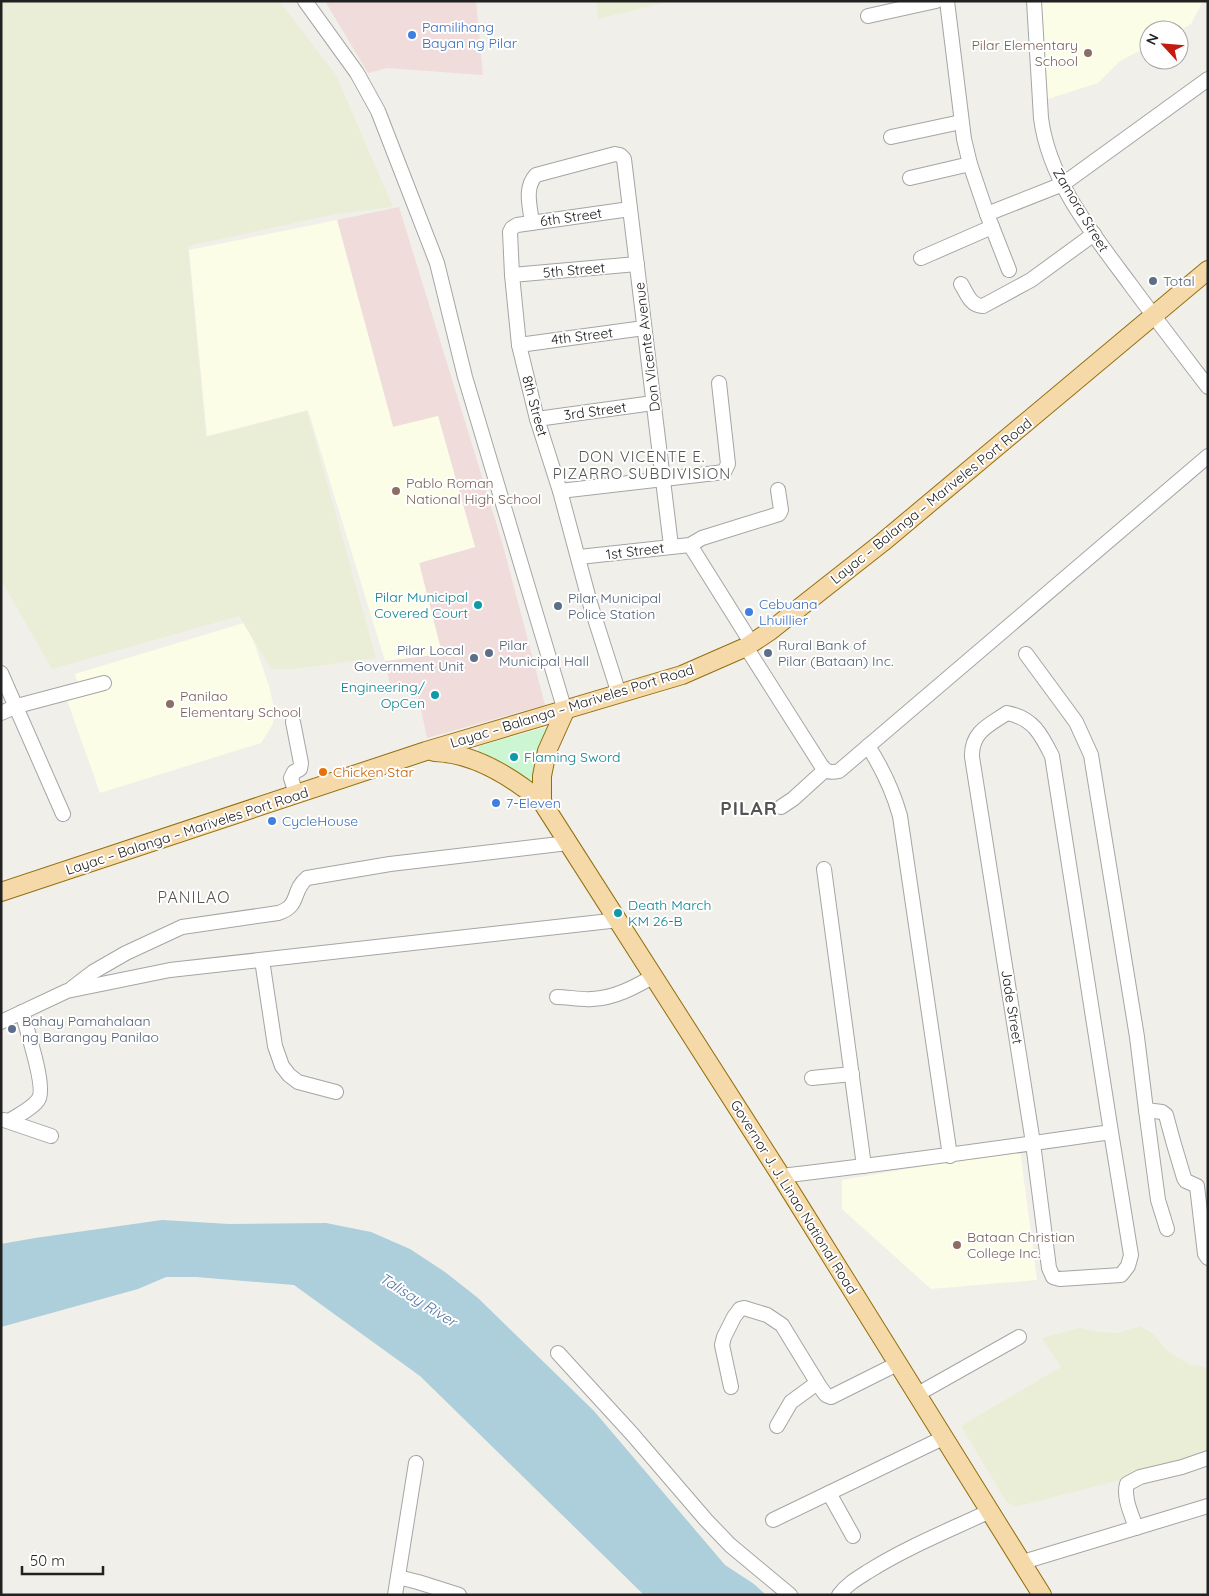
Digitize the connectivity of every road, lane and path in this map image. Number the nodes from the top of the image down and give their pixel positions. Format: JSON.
{"nodes":[{"id":1,"x":305,"y":1,"type":"edge"},
{"id":2,"x":936,"y":1,"type":"edge"},
{"id":3,"x":946,"y":1,"type":"edge"},
{"id":4,"x":1034,"y":1,"type":"edge"},
{"id":5,"x":868,"y":16,"type":"dead end"},
{"id":6,"x":1208,"y":80,"type":"edge"},
{"id":7,"x":961,"y":122,"type":"junction"},
{"id":8,"x":891,"y":137,"type":"dead end"},
{"id":9,"x":970,"y":164,"type":"junction"},
{"id":10,"x":910,"y":178,"type":"dead end"},
{"id":11,"x":1063,"y":184,"type":"junction"},
{"id":12,"x":630,"y":209,"type":"junction"},
{"id":13,"x":990,"y":220,"type":"junction"},
{"id":14,"x":532,"y":222,"type":"junction"},
{"id":15,"x":512,"y":228,"type":"joint"},
{"id":16,"x":1094,"y":234,"type":"junction"},
{"id":17,"x":921,"y":258,"type":"dead end"},
{"id":18,"x":637,"y":264,"type":"junction"},
{"id":19,"x":1009,"y":270,"type":"dead end"},
{"id":20,"x":1208,"y":270,"type":"edge"},
{"id":21,"x":512,"y":275,"type":"junction"},
{"id":22,"x":961,"y":284,"type":"dead end"},
{"id":23,"x":1153,"y":316,"type":"junction"},
{"id":24,"x":644,"y":328,"type":"junction"},
{"id":25,"x":519,"y":344,"type":"junction"},
{"id":26,"x":719,"y":383,"type":"dead end"},
{"id":27,"x":1208,"y":387,"type":"edge"},
{"id":28,"x":653,"y":403,"type":"junction"},
{"id":29,"x":537,"y":419,"type":"junction"},
{"id":30,"x":1208,"y":456,"type":"edge"},
{"id":31,"x":663,"y":479,"type":"junction"},
{"id":32,"x":778,"y":490,"type":"dead end"},
{"id":33,"x":560,"y":491,"type":"junction"},
{"id":34,"x":690,"y":545,"type":"junction"},
{"id":35,"x":671,"y":546,"type":"junction"},
{"id":36,"x":579,"y":557,"type":"junction"},
{"id":37,"x":749,"y":645,"type":"junction"},
{"id":38,"x":1026,"y":654,"type":"dead end"},
{"id":39,"x":1,"y":673,"type":"edge"},
{"id":40,"x":104,"y":683,"type":"dead end"},
{"id":41,"x":619,"y":694,"type":"junction"},
{"id":42,"x":17,"y":706,"type":"junction"},
{"id":43,"x":565,"y":711,"type":"junction"},
{"id":44,"x":1,"y":713,"type":"edge"},
{"id":45,"x":293,"y":722,"type":"dead end"},
{"id":46,"x":868,"y":746,"type":"junction"},
{"id":47,"x":426,"y":751,"type":"junction"},
{"id":48,"x":825,"y":770,"type":"junction"},
{"id":49,"x":296,"y":794,"type":"junction"},
{"id":50,"x":542,"y":802,"type":"junction"},
{"id":51,"x":781,"y":807,"type":"dead end"},
{"id":52,"x":63,"y":814,"type":"dead end"},
{"id":53,"x":568,"y":843,"type":"junction"},
{"id":54,"x":824,"y":869,"type":"dead end"},
{"id":55,"x":1,"y":892,"type":"edge"},
{"id":56,"x":619,"y":920,"type":"junction"},
{"id":57,"x":262,"y":960,"type":"junction"},
{"id":58,"x":654,"y":976,"type":"junction"},
{"id":59,"x":67,"y":992,"type":"junction"},
{"id":60,"x":557,"y":997,"type":"dead end"},
{"id":61,"x":22,"y":1012,"type":"junction"},
{"id":62,"x":1,"y":1022,"type":"edge"},
{"id":63,"x":852,"y":1074,"type":"junction"},
{"id":64,"x":812,"y":1078,"type":"dead end"},
{"id":65,"x":336,"y":1092,"type":"dead end"},
{"id":66,"x":1146,"y":1110,"type":"junction"},
{"id":67,"x":5,"y":1120,"type":"edge"},
{"id":68,"x":1111,"y":1132,"type":"junction"},
{"id":69,"x":51,"y":1136,"type":"dead end"},
{"id":70,"x":1033,"y":1144,"type":"junction"},
{"id":71,"x":950,"y":1156,"type":"junction"},
{"id":72,"x":864,"y":1166,"type":"junction"},
{"id":73,"x":781,"y":1176,"type":"junction"},
{"id":74,"x":1167,"y":1229,"type":"dead end"},
{"id":75,"x":1208,"y":1258,"type":"edge"},
{"id":76,"x":1019,"y":1337,"type":"dead end"},
{"id":77,"x":558,"y":1354,"type":"dead end"},
{"id":78,"x":898,"y":1364,"type":"junction"},
{"id":79,"x":818,"y":1383,"type":"junction"},
{"id":80,"x":731,"y":1387,"type":"dead end"},
{"id":81,"x":916,"y":1395,"type":"junction"},
{"id":82,"x":777,"y":1426,"type":"dead end"},
{"id":83,"x":943,"y":1438,"type":"junction"},
{"id":84,"x":1208,"y":1458,"type":"edge"},
{"id":85,"x":416,"y":1463,"type":"dead end"},
{"id":86,"x":829,"y":1493,"type":"junction"},
{"id":87,"x":1208,"y":1506,"type":"edge"},
{"id":88,"x":990,"y":1511,"type":"junction"},
{"id":89,"x":772,"y":1520,"type":"dead end"},
{"id":90,"x":1136,"y":1528,"type":"junction"},
{"id":91,"x":853,"y":1536,"type":"dead end"},
{"id":92,"x":1023,"y":1562,"type":"junction"},
{"id":93,"x":398,"y":1577,"type":"junction"},
{"id":94,"x":395,"y":1595,"type":"edge"},
{"id":95,"x":459,"y":1595,"type":"edge"},
{"id":96,"x":790,"y":1595,"type":"edge"},
{"id":97,"x":839,"y":1595,"type":"edge"},
{"id":98,"x":1042,"y":1595,"type":"edge"}],
"edges":[{"from":1,"to":43,"type":"street"},
{"from":2,"to":5,"type":"street"},
{"from":3,"to":7,"type":"street"},
{"from":4,"to":11,"type":"street","name":"Zamora Street"},
{"from":6,"to":11,"type":"street"},
{"from":7,"to":8,"type":"street"},
{"from":7,"to":9,"type":"street"},
{"from":9,"to":10,"type":"street"},
{"from":9,"to":13,"type":"street"},
{"from":11,"to":13,"type":"street"},
{"from":11,"to":16,"type":"street","name":"Zamora Street"},
{"from":12,"to":14,"type":"street","name":"6th Street"},
{"from":12,"to":14,"type":"street","name":"Don Vicente Avenue"},
{"from":12,"to":18,"type":"street","name":"Don Vicente Avenue"},
{"from":13,"to":17,"type":"street"},
{"from":13,"to":19,"type":"street"},
{"from":14,"to":15,"type":"street","name":"6th Street"},
{"from":15,"to":21,"type":"street","name":"8th Street"},
{"from":16,"to":22,"type":"street"},
{"from":16,"to":23,"type":"street","name":"Zamora Street"},
{"from":18,"to":21,"type":"street","name":"5th Street"},
{"from":18,"to":24,"type":"street","name":"Don Vicente Avenue"},
{"from":20,"to":23,"type":"main road","name":"Layac – Balanga – Mariveles Port Road"},
{"from":21,"to":25,"type":"street","name":"8th Street"},
{"from":23,"to":27,"type":"street","name":"Zamora Street"},
{"from":23,"to":37,"type":"main road","name":"Layac – Balanga – Mariveles Port Road"},
{"from":24,"to":25,"type":"street","name":"4th Street"},
{"from":24,"to":28,"type":"street","name":"Don Vicente Avenue"},
{"from":25,"to":29,"type":"street","name":"8th Street"},
{"from":26,"to":31,"type":"street"},
{"from":28,"to":29,"type":"street","name":"3rd Street"},
{"from":28,"to":31,"type":"street","name":"Don Vicente Avenue"},
{"from":29,"to":33,"type":"street","name":"8th Street"},
{"from":30,"to":46,"type":"street"},
{"from":31,"to":33,"type":"street"},
{"from":31,"to":35,"type":"street","name":"Don Vicente Avenue"},
{"from":32,"to":34,"type":"street"},
{"from":33,"to":36,"type":"street","name":"8th Street"},
{"from":34,"to":35,"type":"street","name":"1st Street"},
{"from":34,"to":37,"type":"street"},
{"from":35,"to":36,"type":"street","name":"1st Street"},
{"from":36,"to":41,"type":"street","name":"8th Street"},
{"from":37,"to":41,"type":"main road","name":"Layac – Balanga – Mariveles Port Road"},
{"from":37,"to":48,"type":"street"},
{"from":38,"to":66,"type":"street"},
{"from":39,"to":42,"type":"street"},
{"from":40,"to":42,"type":"street"},
{"from":41,"to":43,"type":"main road","name":"Layac – Balanga – Mariveles Port Road"},
{"from":42,"to":44,"type":"street"},
{"from":42,"to":52,"type":"street"},
{"from":43,"to":47,"type":"main road","name":"Layac – Balanga – Mariveles Port Road"},
{"from":43,"to":50,"type":"main road"},
{"from":45,"to":49,"type":"street"},
{"from":46,"to":48,"type":"street"},
{"from":46,"to":71,"type":"street"},
{"from":47,"to":49,"type":"main road","name":"Layac – Balanga – Mariveles Port Road"},
{"from":47,"to":50,"type":"main road","name":"Governor J. J. Linao National Road"},
{"from":48,"to":51,"type":"street"},
{"from":49,"to":55,"type":"main road","name":"Layac – Balanga – Mariveles Port Road"},
{"from":50,"to":53,"type":"main road","name":"Governor J. J. Linao National Road"},
{"from":53,"to":56,"type":"main road","name":"Governor J. J. Linao National Road"},
{"from":53,"to":59,"type":"street"},
{"from":54,"to":63,"type":"street"},
{"from":56,"to":57,"type":"street"},
{"from":56,"to":58,"type":"main road","name":"Governor J. J. Linao National Road"},
{"from":57,"to":59,"type":"street"},
{"from":57,"to":65,"type":"street"},
{"from":58,"to":60,"type":"street"},
{"from":58,"to":73,"type":"main road","name":"Governor J. J. Linao National Road"},
{"from":59,"to":61,"type":"street"},
{"from":61,"to":62,"type":"street"},
{"from":61,"to":67,"type":"street"},
{"from":63,"to":64,"type":"street"},
{"from":63,"to":72,"type":"street"},
{"from":66,"to":74,"type":"street"},
{"from":66,"to":75,"type":"street"},
{"from":67,"to":69,"type":"street"},
{"from":68,"to":70,"type":"street"},
{"from":68,"to":70,"type":"street","name":"Jade Street"},
{"from":68,"to":70,"type":"street","name":"Jade Street"},
{"from":70,"to":71,"type":"street"},
{"from":71,"to":72,"type":"street"},
{"from":72,"to":73,"type":"street"},
{"from":73,"to":78,"type":"main road","name":"Governor J. J. Linao National Road"},
{"from":76,"to":81,"type":"street"},
{"from":77,"to":96,"type":"street"},
{"from":78,"to":79,"type":"street"},
{"from":78,"to":81,"type":"main road","name":"Governor J. J. Linao National Road"},
{"from":79,"to":80,"type":"street"},
{"from":79,"to":82,"type":"street"},
{"from":81,"to":83,"type":"main road","name":"Governor J. J. Linao National Road"},
{"from":83,"to":86,"type":"street"},
{"from":83,"to":88,"type":"main road","name":"Governor J. J. Linao National Road"},
{"from":84,"to":90,"type":"street"},
{"from":85,"to":93,"type":"street"},
{"from":86,"to":89,"type":"street"},
{"from":86,"to":91,"type":"street"},
{"from":87,"to":90,"type":"street"},
{"from":88,"to":92,"type":"main road","name":"Governor J. J. Linao National Road"},
{"from":88,"to":97,"type":"street"},
{"from":90,"to":92,"type":"street"},
{"from":92,"to":98,"type":"main road","name":"Governor J. J. Linao National Road"},
{"from":93,"to":94,"type":"street"},
{"from":93,"to":95,"type":"street"}]}
